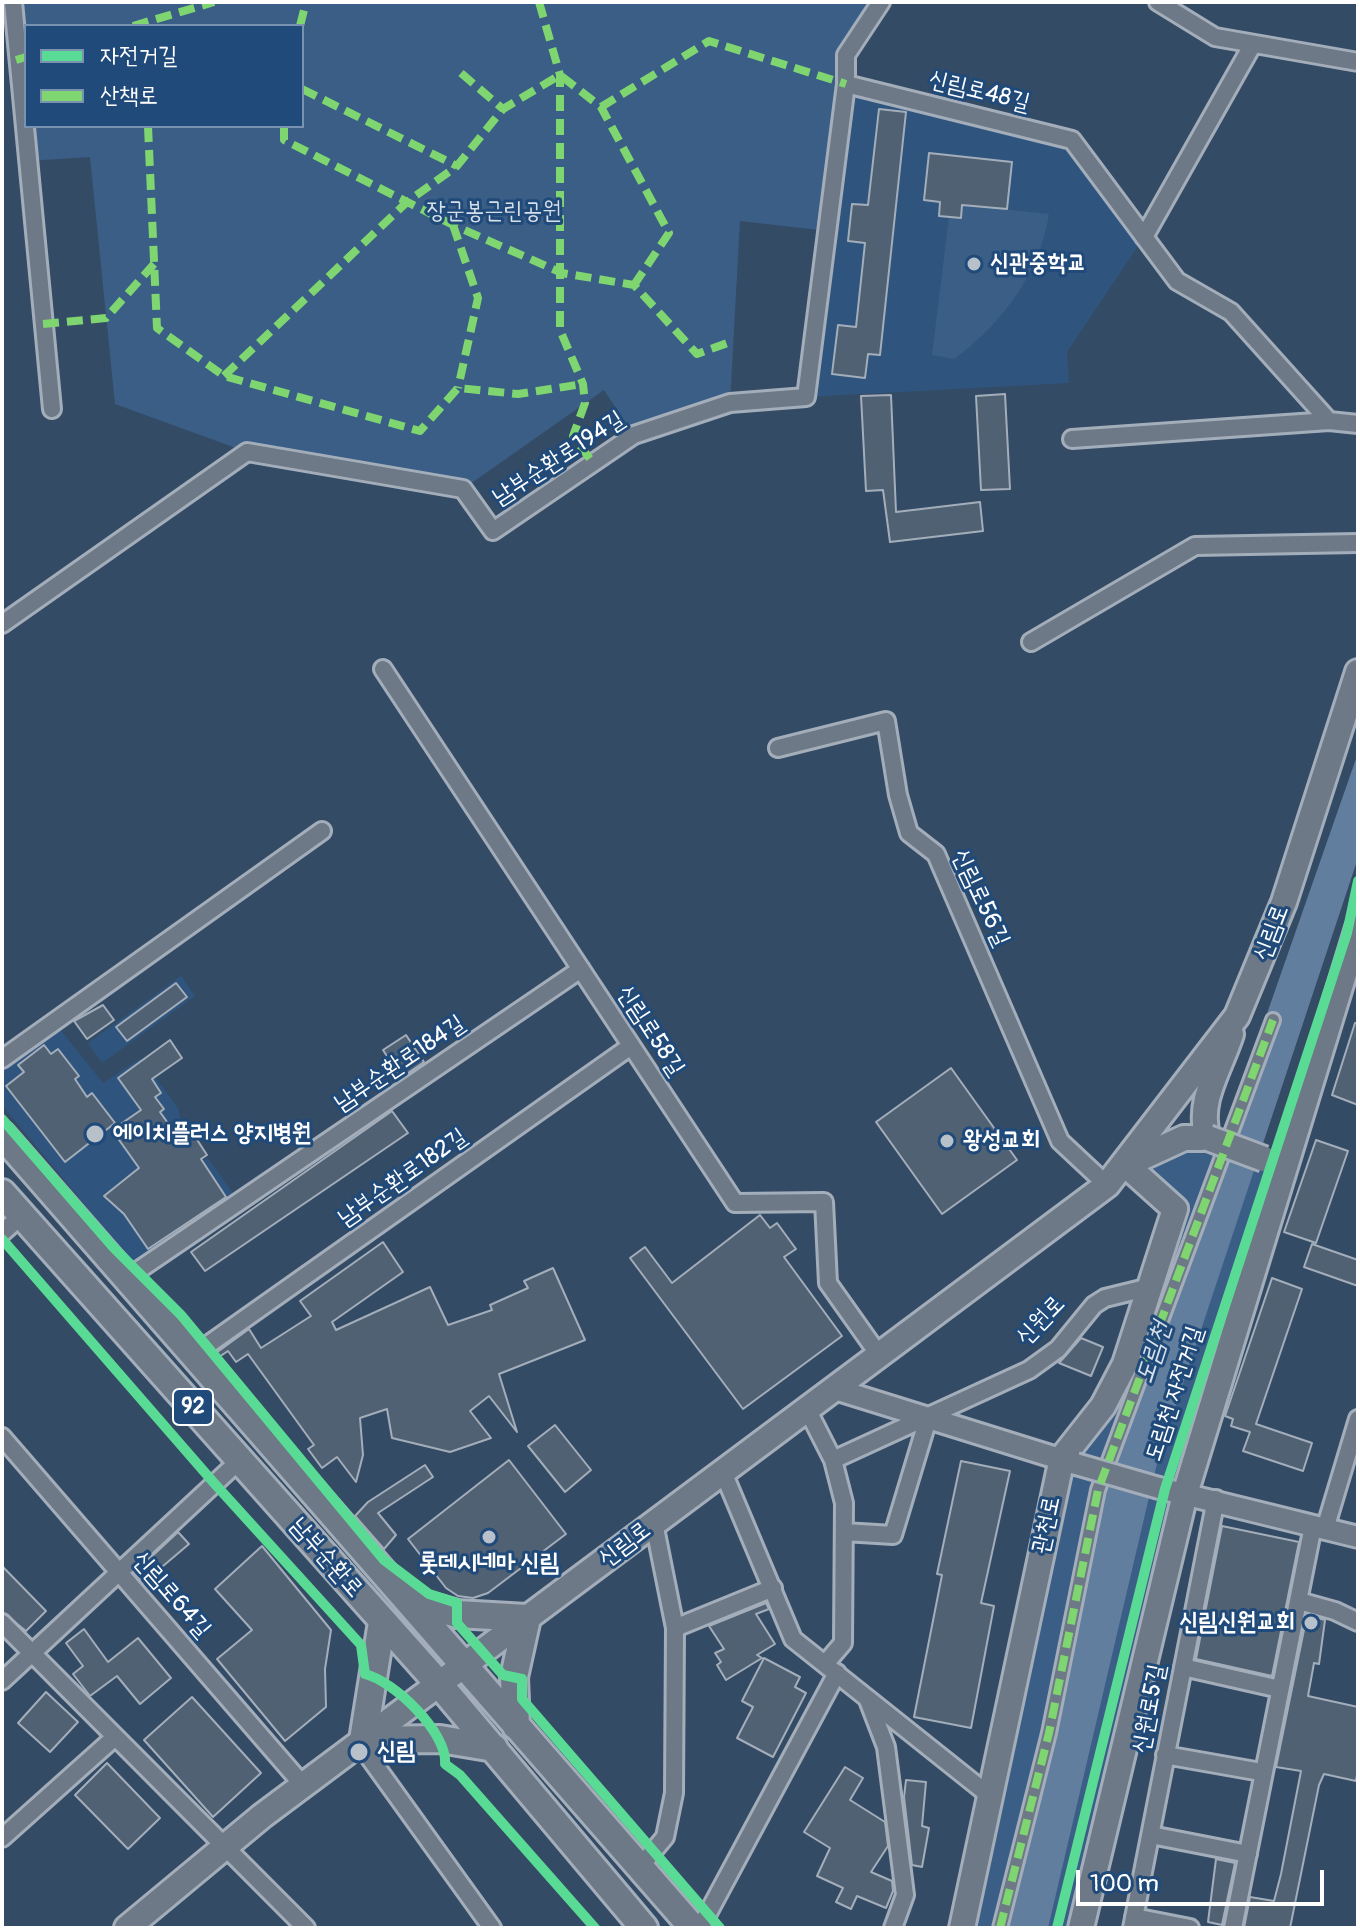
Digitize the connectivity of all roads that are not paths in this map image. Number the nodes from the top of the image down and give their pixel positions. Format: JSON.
{"nodes":[{"id":1,"x":13,"y":2,"type":"edge"},
{"id":2,"x":881,"y":2,"type":"edge"},
{"id":3,"x":1158,"y":2,"type":"edge"},
{"id":4,"x":1253,"y":44,"type":"junction"},
{"id":5,"x":9,"y":61,"type":"edge"},
{"id":6,"x":1358,"y":62,"type":"edge"},
{"id":7,"x":846,"y":84,"type":"junction"},
{"id":8,"x":1144,"y":237,"type":"junction"},
{"id":9,"x":52,"y":409,"type":"dead end"},
{"id":10,"x":1329,"y":421,"type":"junction"},
{"id":11,"x":1358,"y":424,"type":"edge"},
{"id":12,"x":1072,"y":439,"type":"dead end"},
{"id":13,"x":1358,"y":543,"type":"edge"},
{"id":14,"x":2,"y":624,"type":"edge"},
{"id":15,"x":1031,"y":642,"type":"dead end"},
{"id":16,"x":383,"y":669,"type":"dead end"},
{"id":17,"x":1358,"y":672,"type":"edge"},
{"id":18,"x":778,"y":748,"type":"dead end"},
{"id":19,"x":322,"y":831,"type":"dead end"},
{"id":20,"x":1358,"y":928,"type":"edge"},
{"id":21,"x":581,"y":969,"type":"junction"},
{"id":22,"x":1237,"y":1016,"type":"junction"},
{"id":23,"x":1273,"y":1020,"type":"dead end"},
{"id":24,"x":631,"y":1046,"type":"junction"},
{"id":25,"x":2,"y":1059,"type":"edge"},
{"id":26,"x":2,"y":1135,"type":"edge"},
{"id":27,"x":1208,"y":1138,"type":"junction"},
{"id":28,"x":1126,"y":1165,"type":"junction"},
{"id":29,"x":1284,"y":1167,"type":"junction"},
{"id":30,"x":1107,"y":1185,"type":"junction"},
{"id":31,"x":2,"y":1193,"type":"edge"},
{"id":32,"x":12,"y":1224,"type":"edge"},
{"id":33,"x":127,"y":1278,"type":"junction"},
{"id":34,"x":1150,"y":1287,"type":"junction"},
{"id":35,"x":194,"y":1348,"type":"junction"},
{"id":36,"x":879,"y":1355,"type":"junction"},
{"id":37,"x":835,"y":1389,"type":"junction"},
{"id":38,"x":807,"y":1409,"type":"junction"},
{"id":39,"x":928,"y":1419,"type":"junction"},
{"id":40,"x":1358,"y":1419,"type":"edge"},
{"id":41,"x":2,"y":1437,"type":"edge"},
{"id":42,"x":240,"y":1460,"type":"junction"},
{"id":43,"x":833,"y":1460,"type":"junction"},
{"id":44,"x":1069,"y":1461,"type":"junction"},
{"id":45,"x":723,"y":1472,"type":"junction"},
{"id":46,"x":1185,"y":1494,"type":"junction"},
{"id":47,"x":1216,"y":1499,"type":"junction"},
{"id":48,"x":654,"y":1523,"type":"junction"},
{"id":49,"x":1319,"y":1527,"type":"junction"},
{"id":50,"x":844,"y":1532,"type":"junction"},
{"id":51,"x":1358,"y":1537,"type":"edge"},
{"id":52,"x":119,"y":1572,"type":"junction"},
{"id":53,"x":392,"y":1576,"type":"dead end"},
{"id":54,"x":773,"y":1588,"type":"junction"},
{"id":55,"x":407,"y":1600,"type":"junction"},
{"id":56,"x":1299,"y":1601,"type":"junction"},
{"id":57,"x":527,"y":1618,"type":"junction"},
{"id":58,"x":382,"y":1622,"type":"junction"},
{"id":59,"x":1358,"y":1622,"type":"edge"},
{"id":60,"x":2,"y":1623,"type":"edge"},
{"id":61,"x":675,"y":1628,"type":"junction"},
{"id":62,"x":32,"y":1653,"type":"junction"},
{"id":63,"x":464,"y":1665,"type":"junction"},
{"id":64,"x":1183,"y":1667,"type":"junction"},
{"id":65,"x":831,"y":1669,"type":"junction"},
{"id":66,"x":2,"y":1681,"type":"edge"},
{"id":67,"x":439,"y":1684,"type":"junction"},
{"id":68,"x":1280,"y":1689,"type":"junction"},
{"id":69,"x":868,"y":1698,"type":"junction"},
{"id":70,"x":516,"y":1726,"type":"junction"},
{"id":71,"x":115,"y":1737,"type":"junction"},
{"id":72,"x":361,"y":1742,"type":"junction"},
{"id":73,"x":494,"y":1748,"type":"junction"},
{"id":74,"x":1165,"y":1755,"type":"junction"},
{"id":75,"x":1261,"y":1772,"type":"junction"},
{"id":76,"x":303,"y":1785,"type":"junction"},
{"id":77,"x":990,"y":1796,"type":"junction"},
{"id":78,"x":1151,"y":1835,"type":"junction"},
{"id":79,"x":2,"y":1838,"type":"edge"},
{"id":80,"x":223,"y":1846,"type":"junction"},
{"id":81,"x":1248,"y":1854,"type":"junction"},
{"id":82,"x":640,"y":1867,"type":"junction"},
{"id":83,"x":1133,"y":1923,"type":"edge"},
{"id":84,"x":127,"y":1928,"type":"edge"},
{"id":85,"x":306,"y":1928,"type":"edge"},
{"id":86,"x":492,"y":1928,"type":"edge"},
{"id":87,"x":644,"y":1928,"type":"edge"},
{"id":88,"x":693,"y":1928,"type":"edge"},
{"id":89,"x":700,"y":1928,"type":"edge"},
{"id":90,"x":893,"y":1928,"type":"edge"},
{"id":91,"x":962,"y":1928,"type":"edge"},
{"id":92,"x":1000,"y":1928,"type":"edge"},
{"id":93,"x":1081,"y":1928,"type":"edge"},
{"id":94,"x":1190,"y":1928,"type":"edge"},
{"id":95,"x":1233,"y":1928,"type":"edge"}],
"edges":[{"from":1,"to":5,"type":"street"},
{"from":2,"to":7,"type":"street"},
{"from":3,"to":4,"type":"street"},
{"from":4,"to":6,"type":"street"},
{"from":4,"to":8,"type":"street"},
{"from":5,"to":9,"type":"street"},
{"from":7,"to":8,"type":"street","name":"신림로48길"},
{"from":7,"to":14,"type":"street","name":"남부순환로194길"},
{"from":8,"to":10,"type":"street","name":"신림로48길"},
{"from":10,"to":11,"type":"street"},
{"from":10,"to":12,"type":"street"},
{"from":13,"to":15,"type":"street"},
{"from":16,"to":21,"type":"street","name":"신림로58길"},
{"from":17,"to":22,"type":"main road","name":"신림로"},
{"from":18,"to":30,"type":"street","name":"신림로56길"},
{"from":19,"to":25,"type":"street"},
{"from":20,"to":29,"type":"main road"},
{"from":21,"to":24,"type":"street","name":"신림로58길"},
{"from":21,"to":33,"type":"street","name":"남부순환로184길"},
{"from":22,"to":27,"type":"main road"},
{"from":22,"to":28,"type":"main road","name":"신림로"},
{"from":23,"to":92,"type":"street"},
{"from":24,"to":35,"type":"street","name":"남부순환로182길"},
{"from":24,"to":36,"type":"street","name":"신림로58길"},
{"from":26,"to":33,"type":"main road","name":"남부순환로","number":"92"},
{"from":27,"to":28,"type":"main road","name":"신림로"},
{"from":27,"to":29,"type":"main road","bridge":true},
{"from":28,"to":30,"type":"main road","name":"신림로"},
{"from":28,"to":34,"type":"main road","name":"관천로"},
{"from":29,"to":46,"type":"main road"},
{"from":30,"to":36,"type":"main road","name":"신림로"},
{"from":31,"to":32,"type":"main road","name":"남부순환로","number":"92"},
{"from":32,"to":42,"type":"main road","name":"남부순환로","number":"92"},
{"from":33,"to":35,"type":"main road","name":"남부순환로","number":"92"},
{"from":34,"to":39,"type":"street","name":"신원로"},
{"from":34,"to":44,"type":"main road","name":"관천로"},
{"from":35,"to":53,"type":"street","name":"남부순환로"},
{"from":35,"to":55,"type":"main road","name":"남부순환로","number":"92"},
{"from":36,"to":37,"type":"main road","name":"신림로"},
{"from":37,"to":38,"type":"main road","name":"신림로"},
{"from":37,"to":39,"type":"street"},
{"from":38,"to":43,"type":"street"},
{"from":38,"to":45,"type":"main road","name":"신림로"},
{"from":39,"to":43,"type":"street","name":"신원로"},
{"from":39,"to":44,"type":"street"},
{"from":39,"to":50,"type":"street"},
{"from":40,"to":49,"type":"street"},
{"from":41,"to":52,"type":"street","name":"신림로64길"},
{"from":42,"to":52,"type":"street"},
{"from":42,"to":58,"type":"main road","name":"남부순환로","number":"92"},
{"from":43,"to":50,"type":"street"},
{"from":44,"to":46,"type":"street","bridge":true},
{"from":44,"to":77,"type":"main road","name":"관천로"},
{"from":45,"to":48,"type":"main road","name":"신림로"},
{"from":45,"to":54,"type":"street"},
{"from":46,"to":47,"type":"street"},
{"from":46,"to":93,"type":"main road"},
{"from":47,"to":49,"type":"street"},
{"from":47,"to":64,"type":"street","name":"신원로5길"},
{"from":48,"to":57,"type":"main road","name":"신림로"},
{"from":48,"to":61,"type":"street"},
{"from":49,"to":51,"type":"street"},
{"from":49,"to":56,"type":"street"},
{"from":50,"to":65,"type":"street"},
{"from":52,"to":62,"type":"street"},
{"from":52,"to":76,"type":"street","name":"신림로64길"},
{"from":54,"to":61,"type":"street"},
{"from":54,"to":65,"type":"street"},
{"from":55,"to":57,"type":"main road"},
{"from":55,"to":63,"type":"main road","name":"남부순환로","number":"92"},
{"from":56,"to":59,"type":"street"},
{"from":56,"to":68,"type":"street"},
{"from":57,"to":63,"type":"main road","name":"신림로"},
{"from":57,"to":70,"type":"main road"},
{"from":58,"to":67,"type":"main road","name":"남부순환로","number":"92"},
{"from":58,"to":72,"type":"main road"},
{"from":60,"to":62,"type":"street"},
{"from":61,"to":82,"type":"street"},
{"from":62,"to":66,"type":"street"},
{"from":62,"to":71,"type":"street"},
{"from":63,"to":67,"type":"main road","name":"신림로"},
{"from":63,"to":70,"type":"main road","name":"남부순환로","number":"92"},
{"from":64,"to":68,"type":"street"},
{"from":64,"to":74,"type":"street","name":"신원로5길"},
{"from":65,"to":69,"type":"street"},
{"from":65,"to":89,"type":"street"},
{"from":67,"to":72,"type":"main road","name":"신림로"},
{"from":67,"to":73,"type":"main road","name":"남부순환로","number":"92"},
{"from":68,"to":75,"type":"street"},
{"from":69,"to":77,"type":"street"},
{"from":69,"to":90,"type":"street"},
{"from":70,"to":82,"type":"main road","name":"남부순환로","number":"92"},
{"from":71,"to":79,"type":"street"},
{"from":71,"to":80,"type":"street"},
{"from":72,"to":73,"type":"main road"},
{"from":72,"to":76,"type":"main road","name":"신림로"},
{"from":72,"to":86,"type":"street"},
{"from":73,"to":87,"type":"main road","name":"남부순환로","number":"92"},
{"from":74,"to":75,"type":"street"},
{"from":74,"to":78,"type":"street","name":"신원로5길"},
{"from":75,"to":81,"type":"street"},
{"from":76,"to":80,"type":"main road","name":"신림로"},
{"from":77,"to":91,"type":"main road","name":"관천로"},
{"from":78,"to":81,"type":"street"},
{"from":78,"to":83,"type":"street","name":"신원로5길"},
{"from":80,"to":84,"type":"main road","name":"신림로"},
{"from":80,"to":85,"type":"street"},
{"from":81,"to":95,"type":"street"},
{"from":82,"to":88,"type":"main road","name":"남부순환로","number":"92"},
{"from":83,"to":94,"type":"street"}]}
